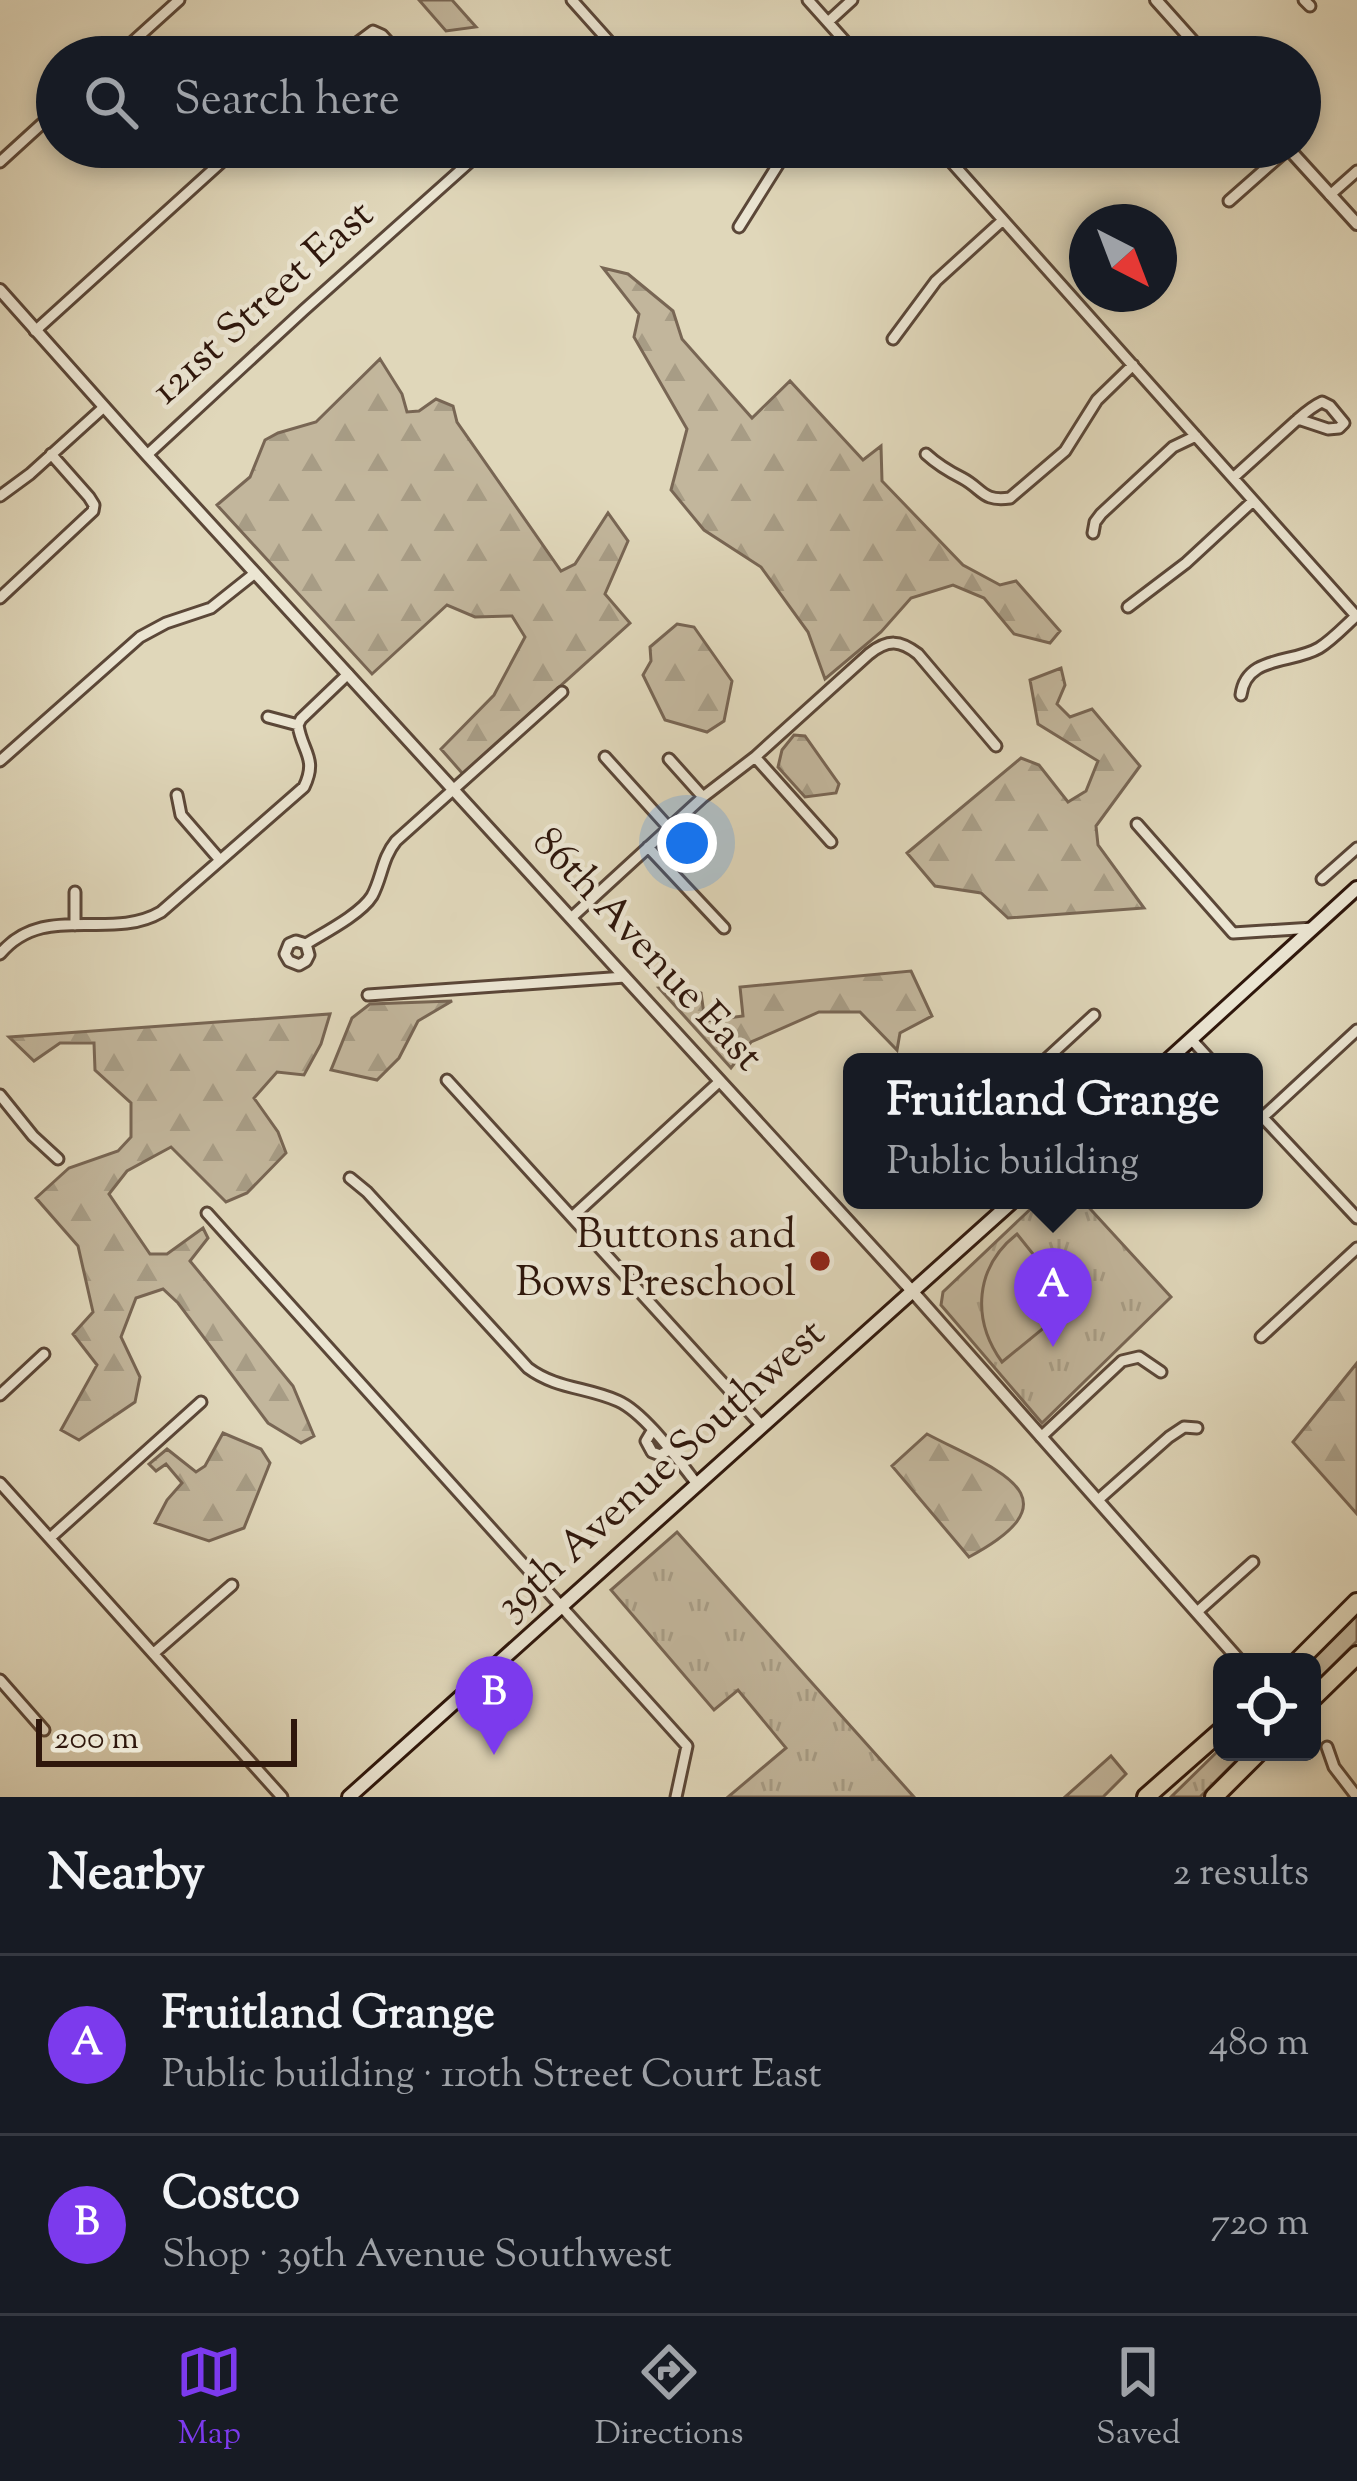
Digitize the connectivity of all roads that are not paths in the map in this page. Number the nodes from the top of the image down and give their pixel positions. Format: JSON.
{"nodes":[{"id":1,"x":179,"y":0,"type":"edge"},
{"id":2,"x":572,"y":0,"type":"edge"},
{"id":3,"x":808,"y":0,"type":"edge"},
{"id":4,"x":852,"y":0,"type":"edge"},
{"id":5,"x":1156,"y":0,"type":"edge"},
{"id":6,"x":829,"y":22,"type":"junction"},
{"id":7,"x":139,"y":36,"type":"edge"},
{"id":8,"x":604,"y":36,"type":"edge"},
{"id":9,"x":841,"y":36,"type":"edge"},
{"id":10,"x":1185,"y":36,"type":"edge"},
{"id":11,"x":36,"y":129,"type":"edge"},
{"id":12,"x":0,"y":162,"type":"edge"},
{"id":13,"x":215,"y":168,"type":"edge"},
{"id":14,"x":463,"y":168,"type":"edge"},
{"id":15,"x":776,"y":168,"type":"edge"},
{"id":16,"x":957,"y":168,"type":"edge"},
{"id":17,"x":1265,"y":168,"type":"edge"},
{"id":18,"x":1305,"y":168,"type":"edge"},
{"id":19,"x":1357,"y":171,"type":"edge"},
{"id":20,"x":1330,"y":195,"type":"junction"},
{"id":21,"x":1229,"y":201,"type":"dead end"},
{"id":22,"x":1003,"y":220,"type":"junction"},
{"id":23,"x":1357,"y":224,"type":"edge"},
{"id":24,"x":739,"y":227,"type":"dead end"},
{"id":25,"x":0,"y":290,"type":"edge"},
{"id":26,"x":35,"y":331,"type":"junction"},
{"id":27,"x":892,"y":339,"type":"dead end"},
{"id":28,"x":1132,"y":365,"type":"junction"},
{"id":29,"x":104,"y":406,"type":"junction"},
{"id":30,"x":1298,"y":418,"type":"dead end"},
{"id":31,"x":1196,"y":436,"type":"junction"},
{"id":32,"x":51,"y":454,"type":"junction"},
{"id":33,"x":926,"y":454,"type":"dead end"},
{"id":34,"x":147,"y":455,"type":"junction"},
{"id":35,"x":1233,"y":478,"type":"junction"},
{"id":36,"x":0,"y":496,"type":"edge"},
{"id":37,"x":1253,"y":501,"type":"junction"},
{"id":38,"x":1093,"y":533,"type":"dead end"},
{"id":39,"x":255,"y":573,"type":"junction"},
{"id":40,"x":0,"y":598,"type":"edge"},
{"id":41,"x":1128,"y":607,"type":"dead end"},
{"id":42,"x":1356,"y":616,"type":"edge"},
{"id":43,"x":348,"y":674,"type":"junction"},
{"id":44,"x":562,"y":692,"type":"dead end"},
{"id":45,"x":1241,"y":695,"type":"dead end"},
{"id":46,"x":268,"y":717,"type":"dead end"},
{"id":47,"x":298,"y":725,"type":"junction"},
{"id":48,"x":996,"y":746,"type":"dead end"},
{"id":49,"x":604,"y":757,"type":"dead end"},
{"id":50,"x":754,"y":757,"type":"junction"},
{"id":51,"x":669,"y":759,"type":"dead end"},
{"id":52,"x":0,"y":760,"type":"edge"},
{"id":53,"x":454,"y":790,"type":"junction"},
{"id":54,"x":177,"y":796,"type":"dead end"},
{"id":55,"x":703,"y":797,"type":"junction"},
{"id":56,"x":1138,"y":824,"type":"dead end"},
{"id":57,"x":669,"y":828,"type":"junction"},
{"id":58,"x":831,"y":842,"type":"dead end"},
{"id":59,"x":648,"y":848,"type":"junction"},
{"id":60,"x":1357,"y":848,"type":"edge"},
{"id":61,"x":220,"y":860,"type":"junction"},
{"id":62,"x":1322,"y":879,"type":"dead end"},
{"id":63,"x":1357,"y":888,"type":"edge"},
{"id":64,"x":75,"y":892,"type":"dead end"},
{"id":65,"x":571,"y":918,"type":"junction"},
{"id":66,"x":75,"y":925,"type":"junction"},
{"id":67,"x":724,"y":928,"type":"dead end"},
{"id":68,"x":1313,"y":928,"type":"junction"},
{"id":69,"x":306,"y":944,"type":"dead end"},
{"id":70,"x":0,"y":955,"type":"edge"},
{"id":71,"x":626,"y":977,"type":"junction"},
{"id":72,"x":368,"y":995,"type":"dead end"},
{"id":73,"x":1094,"y":1016,"type":"dead end"},
{"id":74,"x":1356,"y":1032,"type":"edge"},
{"id":75,"x":1191,"y":1039,"type":"junction"},
{"id":76,"x":1052,"y":1053,"type":"edge"},
{"id":77,"x":1176,"y":1053,"type":"edge"},
{"id":78,"x":1204,"y":1053,"type":"edge"},
{"id":79,"x":447,"y":1080,"type":"dead end"},
{"id":80,"x":721,"y":1081,"type":"junction"},
{"id":81,"x":0,"y":1095,"type":"edge"},
{"id":82,"x":1263,"y":1117,"type":"joint"},
{"id":83,"x":58,"y":1159,"type":"dead end"},
{"id":84,"x":350,"y":1178,"type":"dead end"},
{"id":85,"x":1004,"y":1209,"type":"edge"},
{"id":86,"x":207,"y":1214,"type":"dead end"},
{"id":87,"x":572,"y":1217,"type":"junction"},
{"id":88,"x":1357,"y":1218,"type":"edge"},
{"id":89,"x":1357,"y":1248,"type":"edge"},
{"id":90,"x":913,"y":1292,"type":"junction"},
{"id":91,"x":1261,"y":1337,"type":"dead end"},
{"id":92,"x":44,"y":1354,"type":"dead end"},
{"id":93,"x":1161,"y":1372,"type":"dead end"},
{"id":94,"x":0,"y":1395,"type":"edge"},
{"id":95,"x":201,"y":1402,"type":"dead end"},
{"id":96,"x":762,"y":1426,"type":"junction"},
{"id":97,"x":1197,"y":1428,"type":"dead end"},
{"id":98,"x":1041,"y":1437,"type":"junction"},
{"id":99,"x":0,"y":1483,"type":"edge"},
{"id":100,"x":697,"y":1484,"type":"junction"},
{"id":101,"x":1098,"y":1501,"type":"junction"},
{"id":102,"x":50,"y":1538,"type":"junction"},
{"id":103,"x":1253,"y":1562,"type":"dead end"},
{"id":104,"x":232,"y":1585,"type":"dead end"},
{"id":105,"x":1357,"y":1602,"type":"edge"},
{"id":106,"x":561,"y":1604,"type":"junction"},
{"id":107,"x":1197,"y":1612,"type":"junction"},
{"id":108,"x":154,"y":1653,"type":"junction"},
{"id":109,"x":1233,"y":1653,"type":"edge"},
{"id":110,"x":1306,"y":1653,"type":"edge"},
{"id":111,"x":1357,"y":1655,"type":"edge"},
{"id":112,"x":0,"y":1680,"type":"edge"},
{"id":113,"x":1321,"y":1691,"type":"edge"},
{"id":114,"x":44,"y":1730,"type":"dead end"},
{"id":115,"x":1213,"y":1741,"type":"edge"},
{"id":116,"x":1213,"y":1742,"type":"edge"},
{"id":117,"x":1327,"y":1747,"type":"dead end"},
{"id":118,"x":1250,"y":1761,"type":"edge"},
{"id":119,"x":283,"y":1797,"type":"edge"},
{"id":120,"x":349,"y":1797,"type":"edge"},
{"id":121,"x":676,"y":1797,"type":"edge"},
{"id":122,"x":1146,"y":1797,"type":"edge"},
{"id":123,"x":1160,"y":1797,"type":"edge"},
{"id":124,"x":1214,"y":1797,"type":"edge"},
{"id":125,"x":1357,"y":1797,"type":"edge"}],
"edges":[{"from":1,"to":7,"type":"street"},
{"from":2,"to":8,"type":"street"},
{"from":3,"to":6,"type":"street"},
{"from":4,"to":6,"type":"street"},
{"from":5,"to":10,"type":"street"},
{"from":6,"to":9,"type":"street"},
{"from":11,"to":12,"type":"street"},
{"from":13,"to":26,"type":"street"},
{"from":14,"to":34,"type":"street","name":"121st Street East"},
{"from":15,"to":24,"type":"street"},
{"from":16,"to":22,"type":"street"},
{"from":17,"to":21,"type":"street"},
{"from":18,"to":20,"type":"street"},
{"from":19,"to":20,"type":"street"},
{"from":20,"to":23,"type":"street"},
{"from":22,"to":27,"type":"street"},
{"from":22,"to":28,"type":"street"},
{"from":25,"to":26,"type":"street","name":"86th Avenue East"},
{"from":26,"to":29,"type":"street","name":"86th Avenue East"},
{"from":28,"to":31,"type":"street"},
{"from":28,"to":33,"type":"street"},
{"from":29,"to":32,"type":"street","name":"121st Street East"},
{"from":29,"to":34,"type":"street","name":"86th Avenue East"},
{"from":30,"to":35,"type":"street"},
{"from":31,"to":35,"type":"street"},
{"from":31,"to":38,"type":"street"},
{"from":32,"to":36,"type":"street","name":"121st Street East"},
{"from":32,"to":40,"type":"street"},
{"from":34,"to":39,"type":"street","name":"86th Avenue East"},
{"from":35,"to":37,"type":"street"},
{"from":37,"to":41,"type":"street"},
{"from":37,"to":42,"type":"street"},
{"from":39,"to":43,"type":"street","name":"86th Avenue East"},
{"from":39,"to":52,"type":"street"},
{"from":42,"to":45,"type":"street"},
{"from":43,"to":47,"type":"street"},
{"from":43,"to":53,"type":"street","name":"86th Avenue East"},
{"from":44,"to":53,"type":"street"},
{"from":46,"to":47,"type":"street"},
{"from":47,"to":61,"type":"street"},
{"from":48,"to":50,"type":"street"},
{"from":49,"to":57,"type":"street"},
{"from":50,"to":55,"type":"street"},
{"from":50,"to":58,"type":"street"},
{"from":51,"to":55,"type":"street"},
{"from":53,"to":65,"type":"street","name":"86th Avenue East"},
{"from":53,"to":69,"type":"street"},
{"from":54,"to":61,"type":"street"},
{"from":55,"to":57,"type":"street"},
{"from":56,"to":68,"type":"street"},
{"from":57,"to":59,"type":"street"},
{"from":59,"to":65,"type":"street"},
{"from":59,"to":67,"type":"street"},
{"from":60,"to":62,"type":"street"},
{"from":61,"to":66,"type":"street"},
{"from":63,"to":68,"type":"main road"},
{"from":64,"to":66,"type":"street"},
{"from":65,"to":71,"type":"street","name":"86th Avenue East"},
{"from":66,"to":70,"type":"street"},
{"from":68,"to":75,"type":"main road"},
{"from":71,"to":72,"type":"street"},
{"from":71,"to":80,"type":"street","name":"86th Avenue East"},
{"from":73,"to":76,"type":"street"},
{"from":74,"to":82,"type":"street"},
{"from":75,"to":77,"type":"main road"},
{"from":75,"to":78,"type":"street"},
{"from":79,"to":87,"type":"street"},
{"from":80,"to":87,"type":"street"},
{"from":80,"to":90,"type":"street","name":"86th Avenue East"},
{"from":81,"to":83,"type":"street"},
{"from":82,"to":88,"type":"street"},
{"from":84,"to":100,"type":"street"},
{"from":85,"to":90,"type":"main road","name":"39th Avenue Southwest"},
{"from":86,"to":106,"type":"street"},
{"from":87,"to":96,"type":"street"},
{"from":89,"to":91,"type":"street"},
{"from":90,"to":96,"type":"main road","name":"39th Avenue Southwest"},
{"from":90,"to":98,"type":"street","name":"86th Avenue East"},
{"from":92,"to":94,"type":"street"},
{"from":93,"to":98,"type":"street"},
{"from":95,"to":102,"type":"street"},
{"from":96,"to":100,"type":"main road","name":"39th Avenue Southwest"},
{"from":97,"to":101,"type":"street"},
{"from":98,"to":101,"type":"street","name":"86th Avenue East"},
{"from":99,"to":102,"type":"street"},
{"from":100,"to":106,"type":"main road","name":"39th Avenue Southwest"},
{"from":101,"to":107,"type":"street","name":"86th Avenue East"},
{"from":102,"to":108,"type":"street"},
{"from":103,"to":107,"type":"street"},
{"from":104,"to":108,"type":"street"},
{"from":105,"to":110,"type":"highway"},
{"from":106,"to":120,"type":"main road","name":"39th Avenue Southwest"},
{"from":106,"to":121,"type":"street"},
{"from":107,"to":109,"type":"street","name":"86th Avenue East"},
{"from":108,"to":119,"type":"street"},
{"from":111,"to":113,"type":"highway"},
{"from":112,"to":114,"type":"street"},
{"from":115,"to":122,"type":"highway"},
{"from":116,"to":123,"type":"highway"},
{"from":117,"to":125,"type":"street"},
{"from":118,"to":124,"type":"highway"}]}
